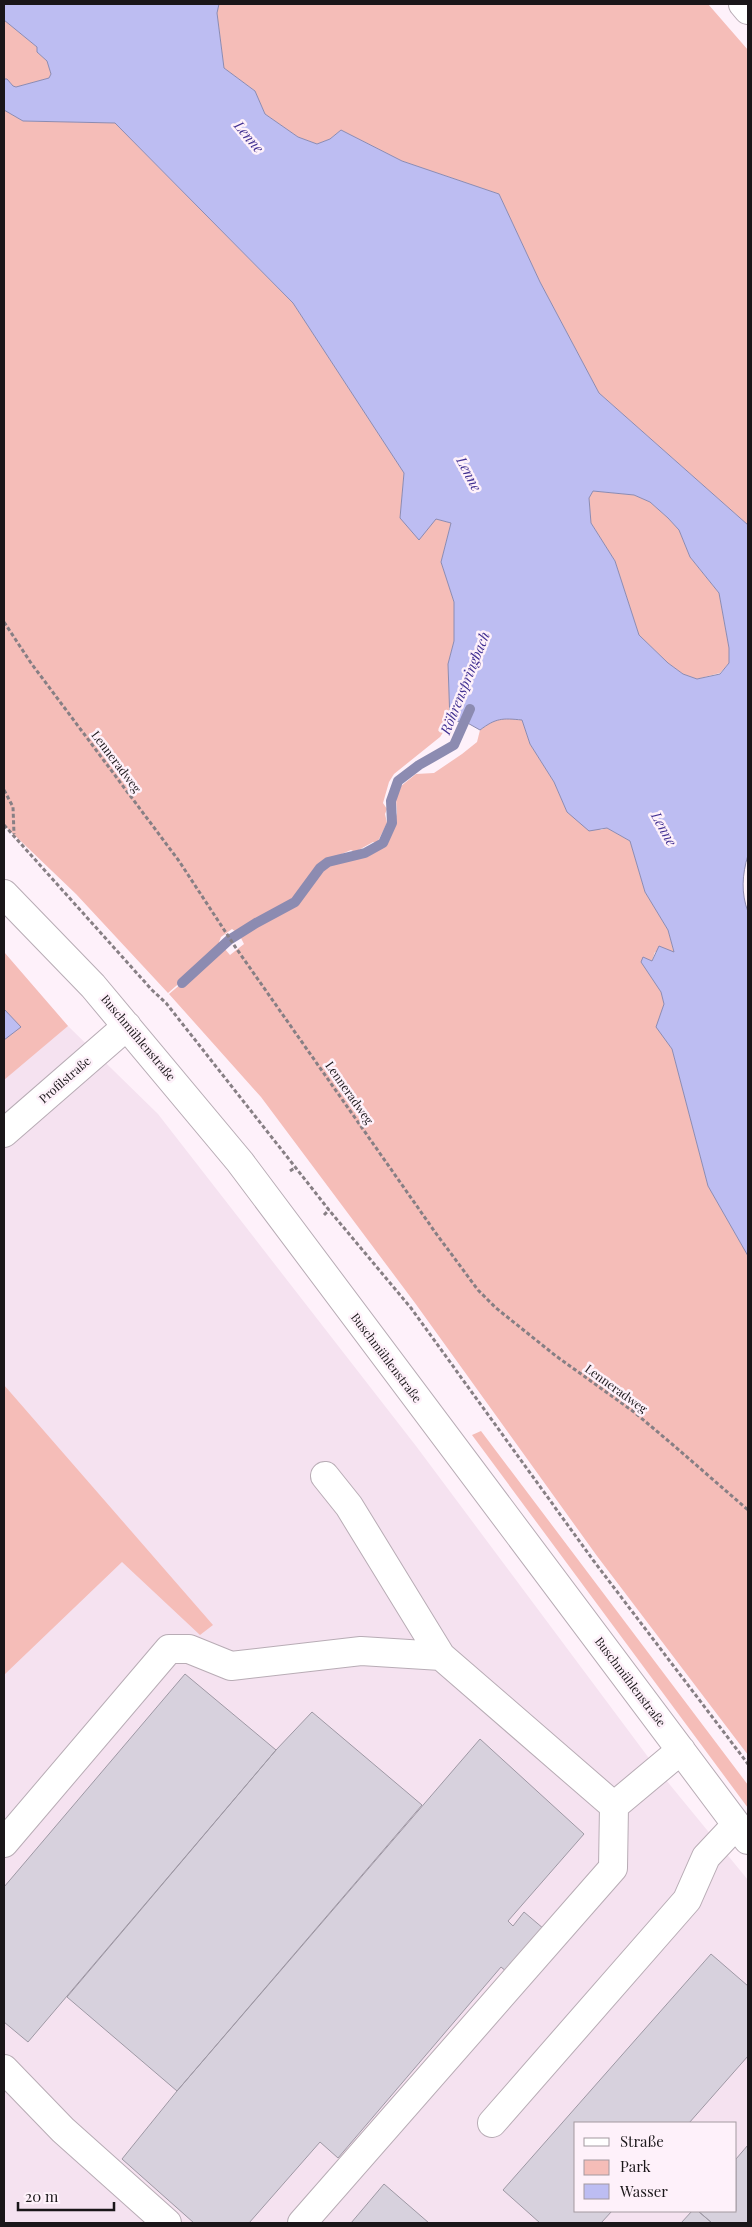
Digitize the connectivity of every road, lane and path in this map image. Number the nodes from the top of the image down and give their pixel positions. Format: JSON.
{"nodes":[{"id":1,"x":743,"y":4,"type":"edge"},
{"id":2,"x":748,"y":10,"type":"edge"},
{"id":3,"x":4,"y":622,"type":"edge"},
{"id":4,"x":4,"y":790,"type":"edge"},
{"id":5,"x":4,"y":825,"type":"edge"},
{"id":6,"x":14,"y":835,"type":"junction"},
{"id":7,"x":4,"y":894,"type":"edge"},
{"id":8,"x":127,"y":1026,"type":"junction"},
{"id":9,"x":4,"y":1133,"type":"edge"},
{"id":10,"x":296,"y":1167,"type":"junction"},
{"id":11,"x":290,"y":1171,"type":"dead end"},
{"id":12,"x":329,"y":1210,"type":"junction"},
{"id":13,"x":324,"y":1215,"type":"dead end"},
{"id":14,"x":325,"y":1476,"type":"dead end"},
{"id":15,"x":748,"y":1510,"type":"edge"},
{"id":16,"x":441,"y":1656,"type":"junction"},
{"id":17,"x":681,"y":1750,"type":"junction"},
{"id":18,"x":748,"y":1764,"type":"edge"},
{"id":19,"x":614,"y":1806,"type":"junction"},
{"id":20,"x":742,"y":1832,"type":"edge"},
{"id":21,"x":4,"y":1843,"type":"edge"},
{"id":22,"x":4,"y":2069,"type":"edge"},
{"id":23,"x":492,"y":2123,"type":"dead end"},
{"id":24,"x":167,"y":2223,"type":"edge"},
{"id":25,"x":302,"y":2223,"type":"edge"}],
"edges":[{"from":1,"to":2,"type":"street"},
{"from":3,"to":15,"type":"path","name":"Lenneradweg"},
{"from":4,"to":6,"type":"path"},
{"from":5,"to":6,"type":"path"},
{"from":6,"to":10,"type":"path"},
{"from":7,"to":8,"type":"street","name":"Buschmühlenstraße"},
{"from":8,"to":9,"type":"street","name":"Profilstraße"},
{"from":8,"to":17,"type":"street","name":"Buschmühlenstraße"},
{"from":10,"to":11,"type":"path"},
{"from":10,"to":12,"type":"path"},
{"from":12,"to":13,"type":"path"},
{"from":12,"to":18,"type":"path"},
{"from":14,"to":16,"type":"street"},
{"from":16,"to":19,"type":"street"},
{"from":16,"to":21,"type":"street"},
{"from":17,"to":19,"type":"street"},
{"from":17,"to":20,"type":"street","name":"Buschmühlenstraße"},
{"from":19,"to":25,"type":"street"},
{"from":20,"to":23,"type":"street"},
{"from":22,"to":24,"type":"street"}]}
